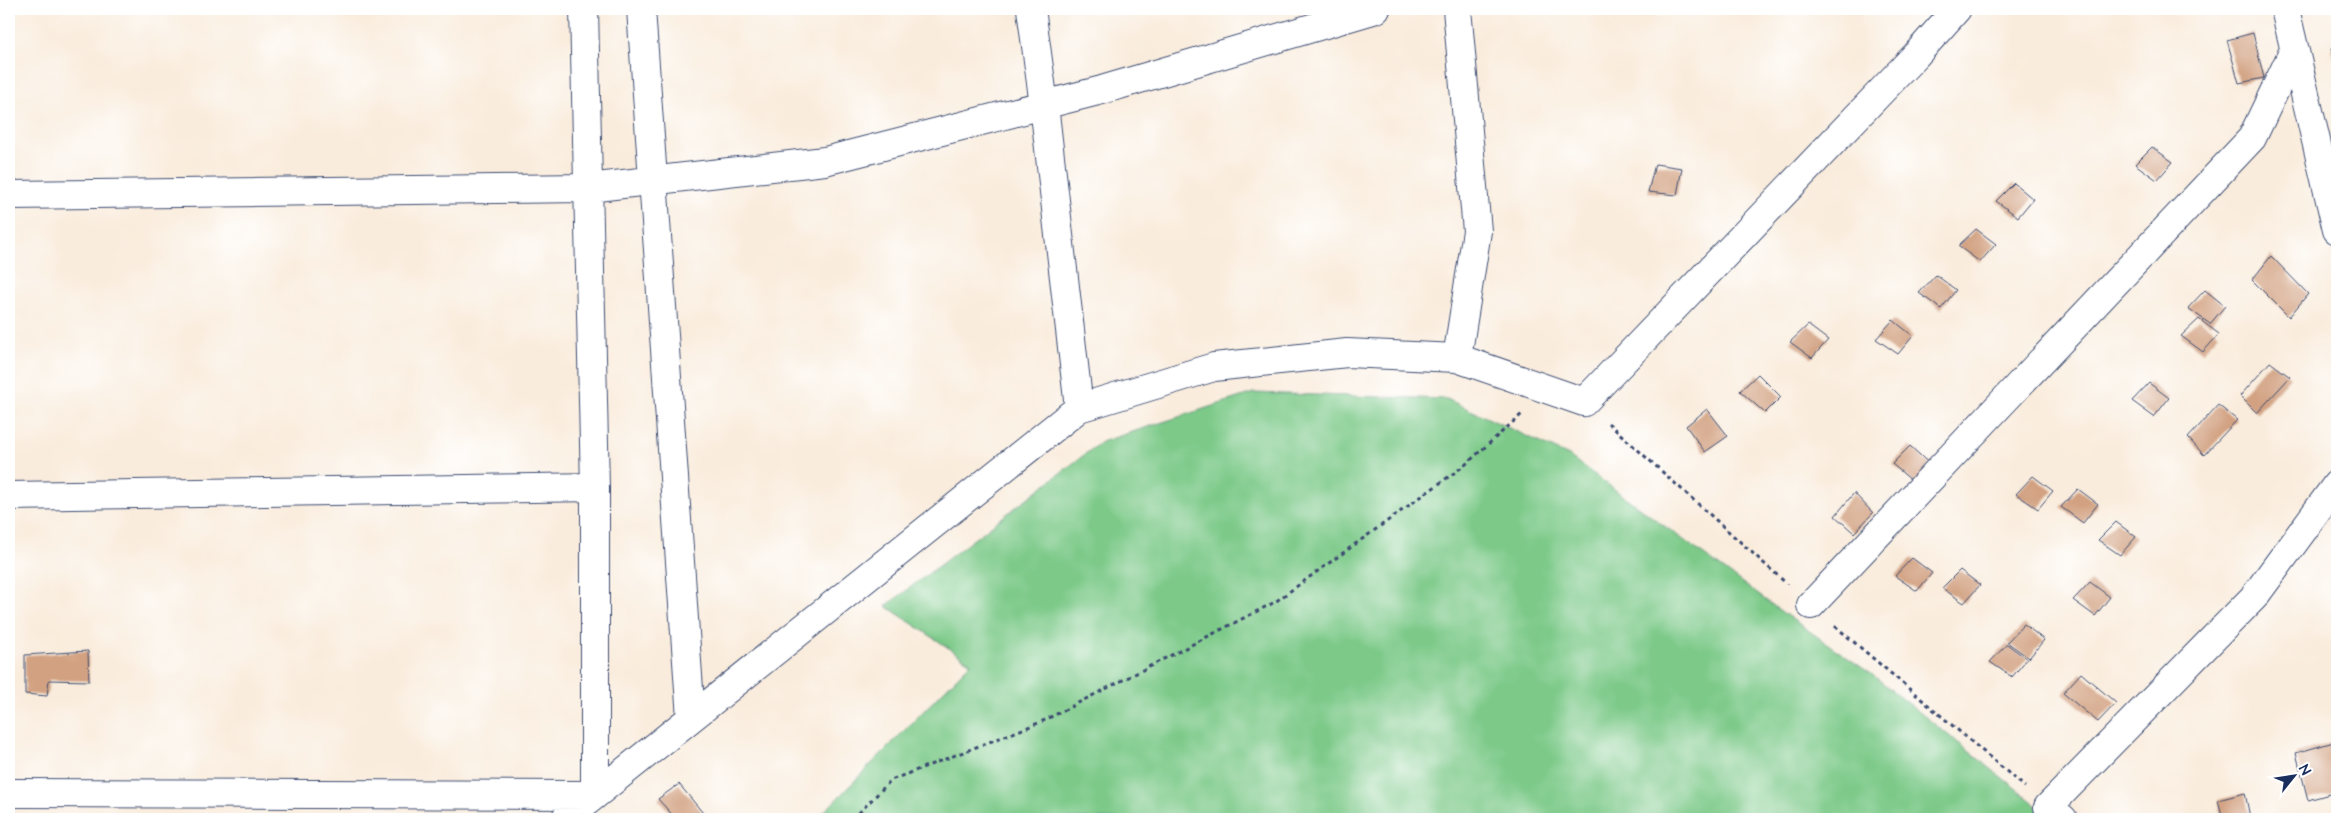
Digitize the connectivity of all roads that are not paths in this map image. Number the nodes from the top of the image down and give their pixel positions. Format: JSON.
{"nodes":[{"id":1,"x":584,"y":9,"type":"edge"},
{"id":2,"x":641,"y":9,"type":"edge"},
{"id":3,"x":1031,"y":9,"type":"edge"},
{"id":4,"x":1376,"y":9,"type":"edge"},
{"id":5,"x":1457,"y":9,"type":"edge"},
{"id":6,"x":1956,"y":9,"type":"edge"},
{"id":7,"x":2284,"y":9,"type":"edge"},
{"id":8,"x":2294,"y":50,"type":"junction"},
{"id":9,"x":1044,"y":105,"type":"junction"},
{"id":10,"x":654,"y":182,"type":"junction"},
{"id":11,"x":588,"y":188,"type":"junction"},
{"id":12,"x":9,"y":194,"type":"edge"},
{"id":13,"x":2337,"y":230,"type":"edge"},
{"id":14,"x":1457,"y":358,"type":"junction"},
{"id":15,"x":1079,"y":408,"type":"junction"},
{"id":16,"x":2337,"y":484,"type":"edge"},
{"id":17,"x":595,"y":487,"type":"junction"},
{"id":18,"x":9,"y":496,"type":"edge"},
{"id":19,"x":1811,"y":605,"type":"dead end"},
{"id":20,"x":691,"y":718,"type":"junction"},
{"id":21,"x":9,"y":793,"type":"edge"},
{"id":22,"x":595,"y":794,"type":"junction"},
{"id":23,"x":564,"y":819,"type":"edge"},
{"id":24,"x":2063,"y":819,"type":"edge"}],
"edges":[{"from":1,"to":11,"type":"street"},
{"from":2,"to":10,"type":"street"},
{"from":3,"to":9,"type":"street"},
{"from":4,"to":9,"type":"street"},
{"from":5,"to":14,"type":"street"},
{"from":6,"to":14,"type":"street"},
{"from":7,"to":8,"type":"street"},
{"from":8,"to":13,"type":"street"},
{"from":8,"to":19,"type":"street"},
{"from":9,"to":10,"type":"street"},
{"from":9,"to":15,"type":"street"},
{"from":10,"to":11,"type":"street"},
{"from":10,"to":20,"type":"street"},
{"from":11,"to":12,"type":"street"},
{"from":11,"to":17,"type":"street"},
{"from":14,"to":15,"type":"street"},
{"from":15,"to":20,"type":"street"},
{"from":16,"to":24,"type":"street"},
{"from":17,"to":18,"type":"street"},
{"from":17,"to":22,"type":"street"},
{"from":20,"to":22,"type":"street"},
{"from":21,"to":22,"type":"street"},
{"from":22,"to":23,"type":"street"}]}
